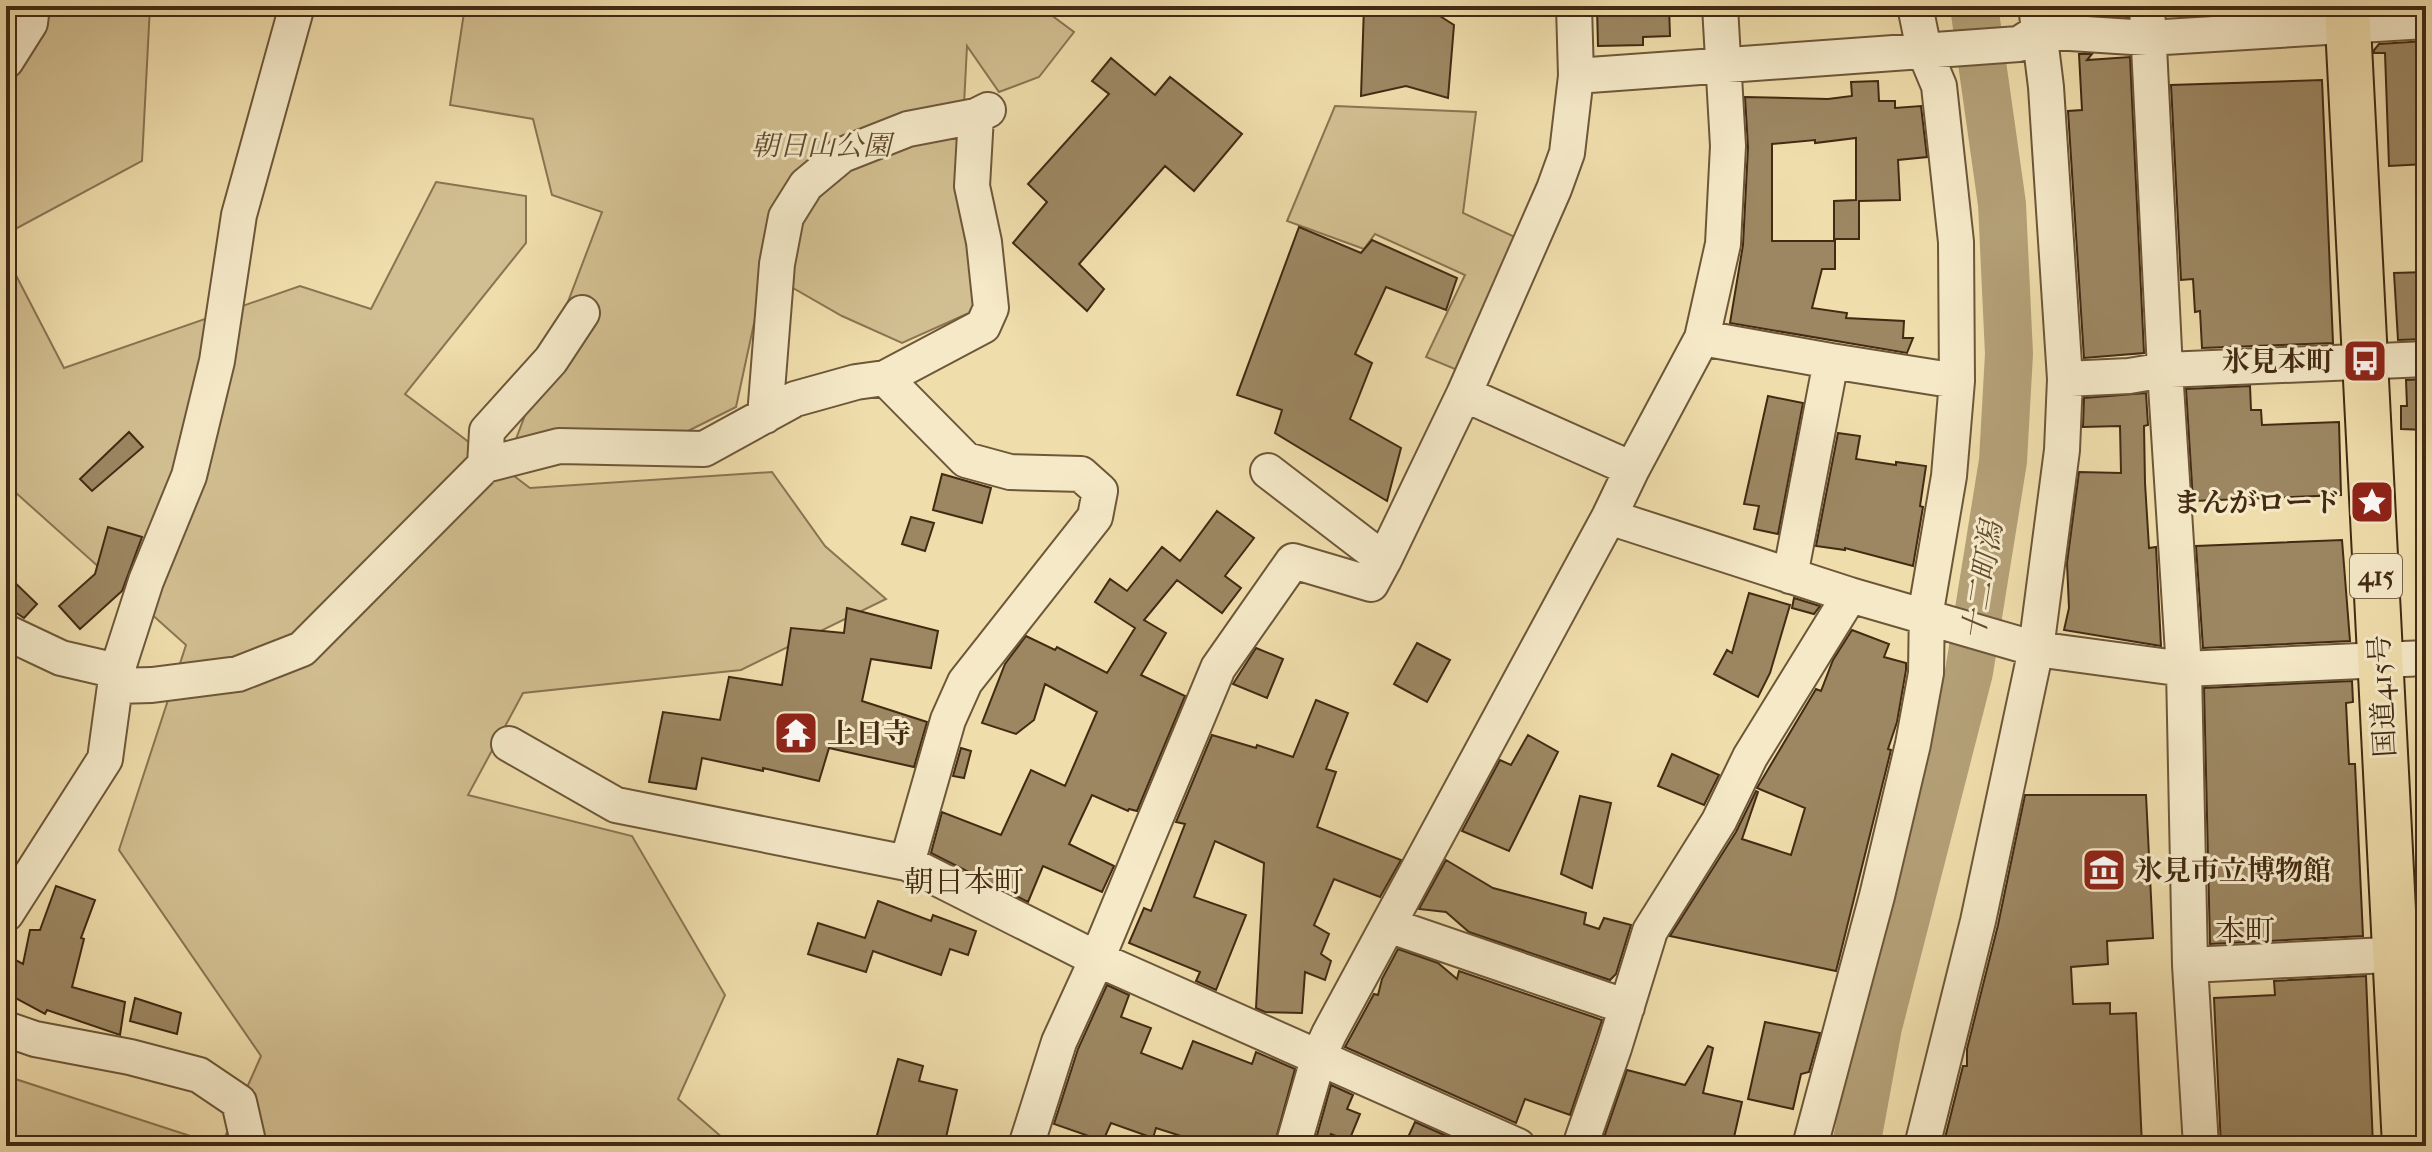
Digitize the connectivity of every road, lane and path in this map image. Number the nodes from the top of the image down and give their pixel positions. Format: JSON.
{"nodes":[{"id":1,"x":32,"y":6,"type":"edge"},
{"id":2,"x":297,"y":6,"type":"edge"},
{"id":3,"x":1574,"y":6,"type":"edge"},
{"id":4,"x":1720,"y":6,"type":"edge"},
{"id":5,"x":1915,"y":6,"type":"edge"},
{"id":6,"x":2347,"y":17,"type":"edge"},
{"id":7,"x":2426,"y":21,"type":"edge"},
{"id":8,"x":2148,"y":22,"type":"edge"},
{"id":9,"x":2031,"y":27,"type":"edge"},
{"id":10,"x":1934,"y":49,"type":"junction"},
{"id":11,"x":6,"y":61,"type":"edge"},
{"id":12,"x":1722,"y":67,"type":"junction"},
{"id":13,"x":1576,"y":76,"type":"junction"},
{"id":14,"x":582,"y":313,"type":"dead end"},
{"id":15,"x":1702,"y":338,"type":"junction"},
{"id":16,"x":2426,"y":359,"type":"edge"},
{"id":17,"x":1831,"y":361,"type":"junction"},
{"id":18,"x":2365,"y":361,"type":"junction"},
{"id":19,"x":2165,"y":370,"type":"junction"},
{"id":20,"x":885,"y":378,"type":"junction"},
{"id":21,"x":2065,"y":379,"type":"junction"},
{"id":22,"x":1957,"y":381,"type":"junction"},
{"id":23,"x":1464,"y":394,"type":"junction"},
{"id":24,"x":765,"y":416,"type":"junction"},
{"id":25,"x":485,"y":465,"type":"junction"},
{"id":26,"x":1632,"y":469,"type":"junction"},
{"id":27,"x":1268,"y":471,"type":"dead end"},
{"id":28,"x":1609,"y":517,"type":"junction"},
{"id":29,"x":1384,"y":560,"type":"junction"},
{"id":30,"x":1790,"y":576,"type":"junction"},
{"id":31,"x":1850,"y":595,"type":"junction"},
{"id":32,"x":1932,"y":620,"type":"junction"},
{"id":33,"x":6,"y":632,"type":"edge"},
{"id":34,"x":2026,"y":646,"type":"junction"},
{"id":35,"x":2426,"y":658,"type":"edge"},
{"id":36,"x":2380,"y":660,"type":"junction"},
{"id":37,"x":2184,"y":669,"type":"junction"},
{"id":38,"x":116,"y":678,"type":"junction"},
{"id":39,"x":509,"y":744,"type":"dead end"},
{"id":40,"x":907,"y":863,"type":"junction"},
{"id":41,"x":6,"y":914,"type":"edge"},
{"id":42,"x":1388,"y":925,"type":"junction"},
{"id":43,"x":2411,"y":953,"type":"edge"},
{"id":44,"x":1097,"y":959,"type":"junction"},
{"id":45,"x":2190,"y":965,"type":"junction"},
{"id":46,"x":1627,"y":1007,"type":"junction"},
{"id":47,"x":6,"y":1029,"type":"edge"},
{"id":48,"x":1319,"y":1056,"type":"junction"},
{"id":49,"x":249,"y":1146,"type":"edge"},
{"id":50,"x":1026,"y":1146,"type":"edge"},
{"id":51,"x":1293,"y":1146,"type":"edge"},
{"id":52,"x":1518,"y":1146,"type":"edge"},
{"id":53,"x":1580,"y":1146,"type":"edge"},
{"id":54,"x":1810,"y":1146,"type":"edge"},
{"id":55,"x":1922,"y":1146,"type":"edge"},
{"id":56,"x":2201,"y":1146,"type":"edge"},
{"id":57,"x":2405,"y":1146,"type":"edge"}],
"edges":[{"from":1,"to":11,"type":"street"},
{"from":2,"to":38,"type":"street"},
{"from":3,"to":13,"type":"street"},
{"from":4,"to":12,"type":"street"},
{"from":5,"to":10,"type":"street"},
{"from":6,"to":7,"type":"street"},
{"from":6,"to":8,"type":"street"},
{"from":6,"to":18,"type":"highway","name":"国道415号","number":"415"},
{"from":8,"to":9,"type":"street"},
{"from":8,"to":19,"type":"street"},
{"from":9,"to":10,"type":"street"},
{"from":9,"to":21,"type":"street"},
{"from":10,"to":12,"type":"street"},
{"from":10,"to":22,"type":"street"},
{"from":12,"to":13,"type":"street"},
{"from":12,"to":15,"type":"street"},
{"from":13,"to":23,"type":"street"},
{"from":14,"to":25,"type":"street"},
{"from":15,"to":17,"type":"street"},
{"from":15,"to":26,"type":"street"},
{"from":16,"to":18,"type":"street"},
{"from":17,"to":22,"type":"street"},
{"from":17,"to":30,"type":"street"},
{"from":18,"to":19,"type":"street"},
{"from":18,"to":36,"type":"highway","name":"国道415号","number":"415"},
{"from":19,"to":21,"type":"street"},
{"from":19,"to":37,"type":"street"},
{"from":20,"to":24,"type":"street"},
{"from":20,"to":24,"type":"street"},
{"from":20,"to":40,"type":"street"},
{"from":21,"to":34,"type":"street"},
{"from":22,"to":32,"type":"street"},
{"from":23,"to":26,"type":"street"},
{"from":23,"to":29,"type":"street"},
{"from":24,"to":25,"type":"street"},
{"from":25,"to":38,"type":"street"},
{"from":26,"to":28,"type":"street"},
{"from":27,"to":29,"type":"street"},
{"from":28,"to":30,"type":"street"},
{"from":28,"to":42,"type":"street"},
{"from":29,"to":44,"type":"street"},
{"from":30,"to":31,"type":"street"},
{"from":31,"to":32,"type":"street"},
{"from":31,"to":46,"type":"street"},
{"from":32,"to":34,"type":"street"},
{"from":32,"to":54,"type":"street"},
{"from":33,"to":38,"type":"street"},
{"from":34,"to":37,"type":"street"},
{"from":34,"to":55,"type":"street"},
{"from":35,"to":36,"type":"street"},
{"from":36,"to":37,"type":"street"},
{"from":36,"to":43,"type":"highway","name":"国道415号","number":"415"},
{"from":37,"to":45,"type":"street"},
{"from":38,"to":41,"type":"street"},
{"from":39,"to":40,"type":"street"},
{"from":40,"to":44,"type":"street"},
{"from":42,"to":46,"type":"street"},
{"from":42,"to":48,"type":"street"},
{"from":43,"to":45,"type":"street"},
{"from":43,"to":57,"type":"highway","name":"国道415号","number":"415"},
{"from":44,"to":48,"type":"street"},
{"from":44,"to":50,"type":"street"},
{"from":45,"to":56,"type":"street"},
{"from":46,"to":53,"type":"street"},
{"from":47,"to":49,"type":"street"},
{"from":48,"to":51,"type":"street"},
{"from":48,"to":52,"type":"street"}]}
